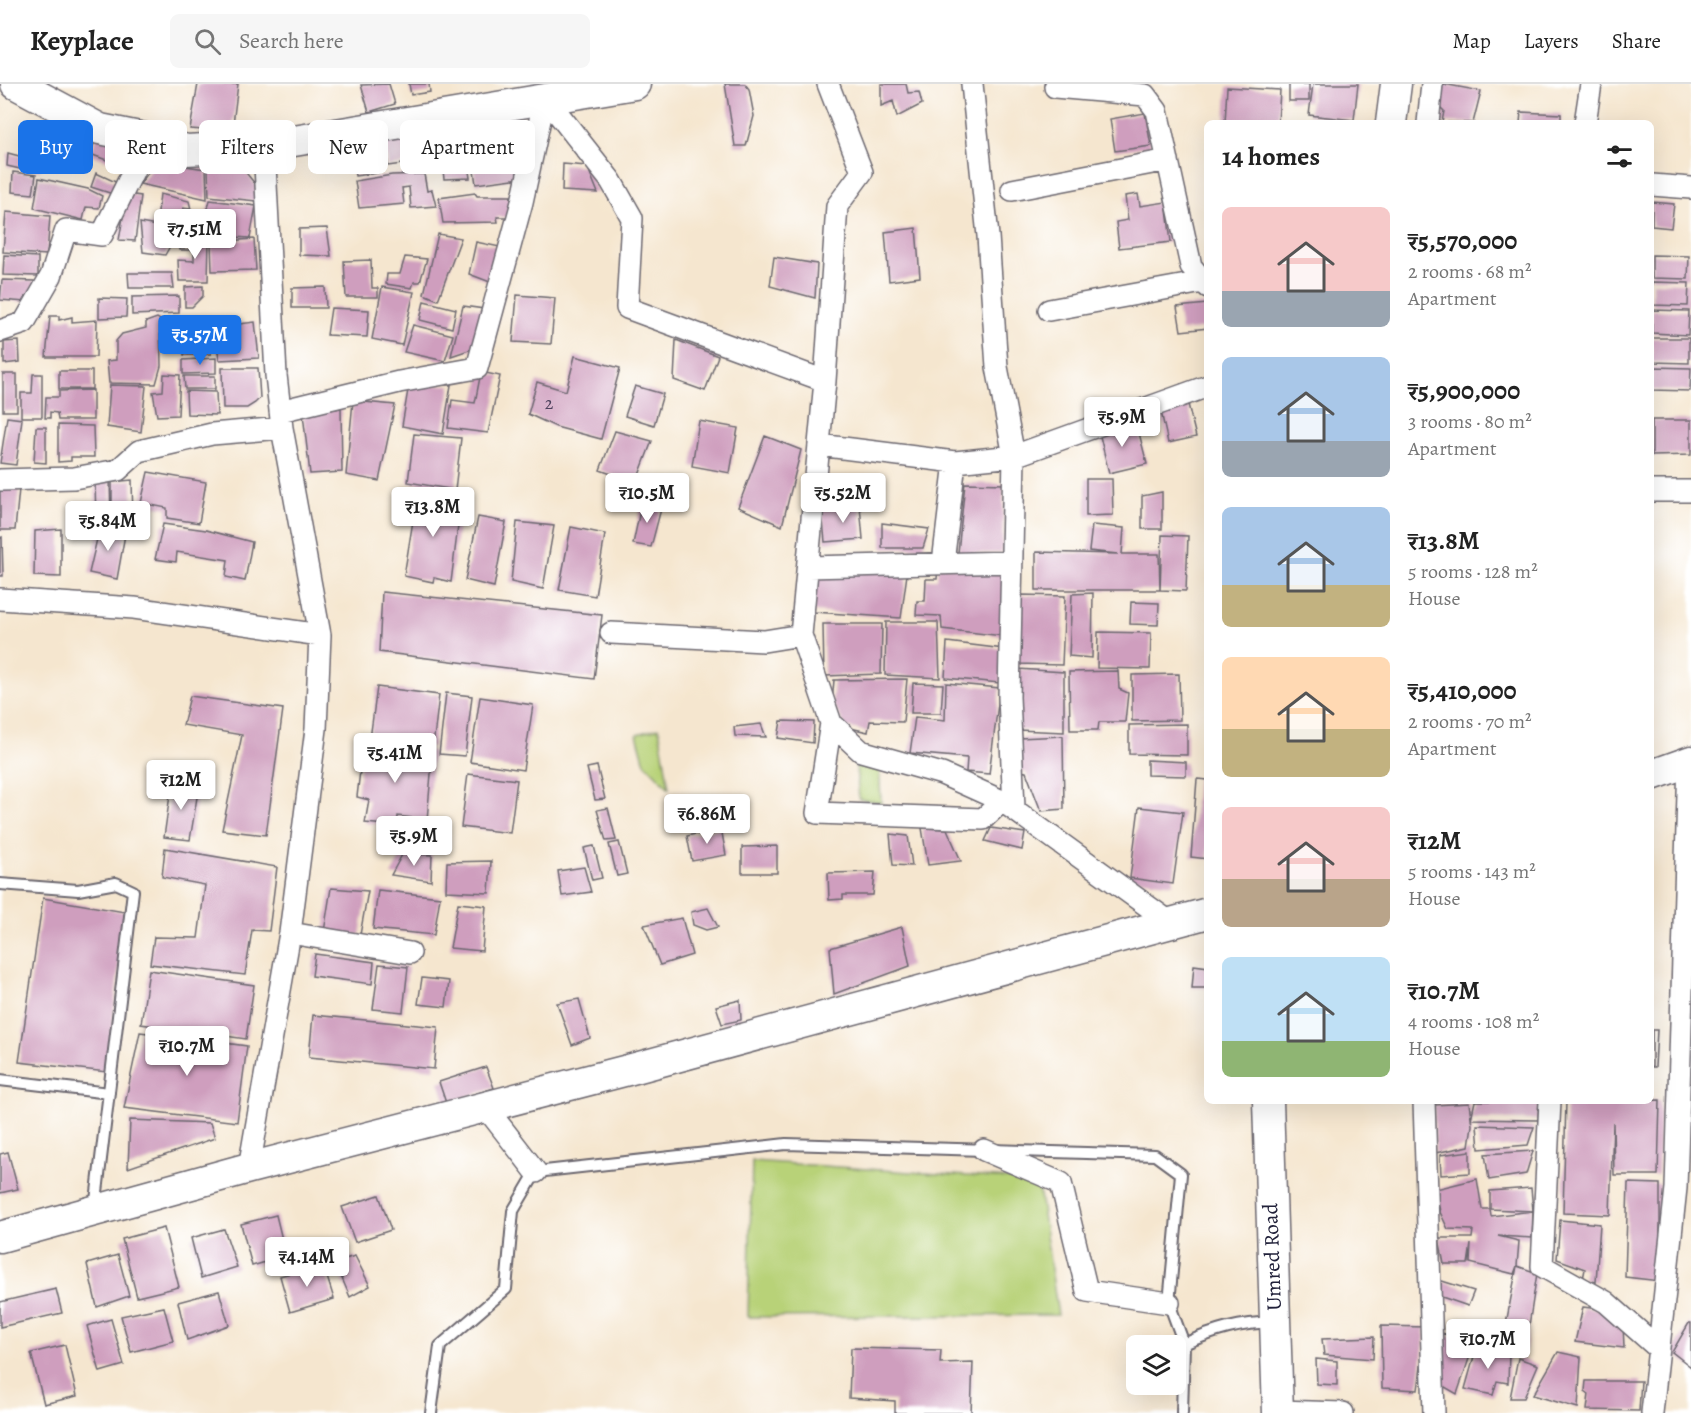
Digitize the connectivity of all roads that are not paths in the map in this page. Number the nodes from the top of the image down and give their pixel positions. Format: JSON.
{"nodes":[{"id":1,"x":15,"y":84,"type":"edge"},
{"id":2,"x":635,"y":84,"type":"edge"},
{"id":3,"x":828,"y":84,"type":"edge"},
{"id":4,"x":972,"y":84,"type":"edge"},
{"id":5,"x":1396,"y":84,"type":"edge"},
{"id":6,"x":1432,"y":84,"type":"edge"},
{"id":7,"x":1591,"y":84,"type":"edge"},
{"id":8,"x":1055,"y":87,"type":"dead end"},
{"id":9,"x":545,"y":97,"type":"junction"},
{"id":10,"x":1391,"y":120,"type":"edge"},
{"id":11,"x":1428,"y":120,"type":"edge"},
{"id":12,"x":1585,"y":120,"type":"edge"},
{"id":13,"x":105,"y":130,"type":"edge"},
{"id":14,"x":296,"y":140,"type":"edge"},
{"id":15,"x":1168,"y":160,"type":"junction"},
{"id":16,"x":132,"y":174,"type":"edge"},
{"id":17,"x":266,"y":174,"type":"edge"},
{"id":18,"x":1654,"y":185,"type":"edge"},
{"id":19,"x":1691,"y":188,"type":"edge"},
{"id":20,"x":1012,"y":190,"type":"dead end"},
{"id":21,"x":1204,"y":283,"type":"edge"},
{"id":22,"x":1204,"y":284,"type":"edge"},
{"id":23,"x":1048,"y":310,"type":"dead end"},
{"id":24,"x":0,"y":331,"type":"edge"},
{"id":25,"x":825,"y":381,"type":"junction"},
{"id":26,"x":1204,"y":387,"type":"edge"},
{"id":27,"x":281,"y":420,"type":"junction"},
{"id":28,"x":819,"y":445,"type":"junction"},
{"id":29,"x":1014,"y":456,"type":"junction"},
{"id":30,"x":955,"y":462,"type":"junction"},
{"id":31,"x":0,"y":480,"type":"edge"},
{"id":32,"x":1654,"y":491,"type":"edge"},
{"id":33,"x":1691,"y":491,"type":"edge"},
{"id":34,"x":1012,"y":562,"type":"junction"},
{"id":35,"x":943,"y":563,"type":"junction"},
{"id":36,"x":808,"y":567,"type":"junction"},
{"id":37,"x":0,"y":599,"type":"edge"},
{"id":38,"x":611,"y":633,"type":"dead end"},
{"id":39,"x":320,"y":635,"type":"junction"},
{"id":40,"x":801,"y":635,"type":"junction"},
{"id":41,"x":831,"y":723,"type":"junction"},
{"id":42,"x":1690,"y":761,"type":"edge"},
{"id":43,"x":1654,"y":774,"type":"edge"},
{"id":44,"x":1008,"y":804,"type":"junction"},
{"id":45,"x":0,"y":884,"type":"edge"},
{"id":46,"x":1204,"y":914,"type":"edge"},
{"id":47,"x":1171,"y":923,"type":"junction"},
{"id":48,"x":290,"y":933,"type":"junction"},
{"id":49,"x":410,"y":953,"type":"dead end"},
{"id":50,"x":1686,"y":1038,"type":"edge"},
{"id":51,"x":0,"y":1080,"type":"edge"},
{"id":52,"x":109,"y":1093,"type":"junction"},
{"id":53,"x":1268,"y":1104,"type":"edge"},
{"id":54,"x":1424,"y":1104,"type":"edge"},
{"id":55,"x":1550,"y":1104,"type":"edge"},
{"id":56,"x":492,"y":1114,"type":"dead end"},
{"id":57,"x":984,"y":1150,"type":"junction"},
{"id":58,"x":249,"y":1167,"type":"junction"},
{"id":59,"x":536,"y":1172,"type":"junction"},
{"id":60,"x":95,"y":1209,"type":"junction"},
{"id":61,"x":0,"y":1237,"type":"edge"},
{"id":62,"x":1168,"y":1303,"type":"junction"},
{"id":63,"x":1274,"y":1322,"type":"junction"},
{"id":64,"x":1181,"y":1335,"type":"edge"},
{"id":65,"x":1186,"y":1344,"type":"edge"},
{"id":66,"x":1659,"y":1349,"type":"junction"},
{"id":67,"x":1183,"y":1395,"type":"edge"},
{"id":68,"x":1278,"y":1412,"type":"edge"},
{"id":69,"x":431,"y":1413,"type":"edge"},
{"id":70,"x":1182,"y":1413,"type":"edge"},
{"id":71,"x":1343,"y":1413,"type":"edge"},
{"id":72,"x":1434,"y":1413,"type":"edge"},
{"id":73,"x":1652,"y":1413,"type":"edge"}],
"edges":[{"from":1,"to":13,"type":"street"},
{"from":2,"to":9,"type":"street"},
{"from":3,"to":25,"type":"street"},
{"from":4,"to":29,"type":"street"},
{"from":5,"to":10,"type":"street"},
{"from":6,"to":11,"type":"street"},
{"from":7,"to":12,"type":"street"},
{"from":8,"to":15,"type":"street"},
{"from":9,"to":14,"type":"street"},
{"from":9,"to":25,"type":"street"},
{"from":9,"to":27,"type":"street"},
{"from":15,"to":20,"type":"street"},
{"from":15,"to":21,"type":"street"},
{"from":16,"to":24,"type":"street"},
{"from":17,"to":27,"type":"street"},
{"from":18,"to":19,"type":"street"},
{"from":22,"to":23,"type":"street"},
{"from":25,"to":28,"type":"street"},
{"from":26,"to":29,"type":"street"},
{"from":27,"to":31,"type":"street"},
{"from":27,"to":39,"type":"street"},
{"from":28,"to":30,"type":"street"},
{"from":28,"to":36,"type":"street"},
{"from":29,"to":30,"type":"street"},
{"from":29,"to":34,"type":"street"},
{"from":30,"to":35,"type":"street"},
{"from":32,"to":33,"type":"street"},
{"from":34,"to":35,"type":"street"},
{"from":34,"to":44,"type":"street"},
{"from":35,"to":36,"type":"street"},
{"from":36,"to":40,"type":"street"},
{"from":37,"to":39,"type":"street"},
{"from":38,"to":40,"type":"street"},
{"from":39,"to":48,"type":"street"},
{"from":40,"to":41,"type":"street"},
{"from":41,"to":44,"type":"street"},
{"from":41,"to":44,"type":"street"},
{"from":42,"to":43,"type":"street"},
{"from":42,"to":50,"type":"street"},
{"from":44,"to":47,"type":"street"},
{"from":45,"to":52,"type":"lane"},
{"from":46,"to":47,"type":"street"},
{"from":47,"to":58,"type":"street"},
{"from":48,"to":49,"type":"street"},
{"from":48,"to":58,"type":"street"},
{"from":50,"to":66,"type":"street"},
{"from":51,"to":52,"type":"lane"},
{"from":52,"to":60,"type":"lane"},
{"from":53,"to":63,"type":"street","name":"Umred Road"},
{"from":54,"to":72,"type":"street"},
{"from":55,"to":66,"type":"street"},
{"from":56,"to":59,"type":"street"},
{"from":57,"to":59,"type":"lane"},
{"from":57,"to":62,"type":"street"},
{"from":57,"to":62,"type":"lane"},
{"from":58,"to":60,"type":"street"},
{"from":59,"to":69,"type":"lane"},
{"from":60,"to":61,"type":"street"},
{"from":62,"to":64,"type":"lane"},
{"from":63,"to":65,"type":"lane"},
{"from":63,"to":68,"type":"street","name":"Umred Road"},
{"from":66,"to":73,"type":"street"},
{"from":67,"to":70,"type":"lane"},
{"from":68,"to":71,"type":"street"}]}
